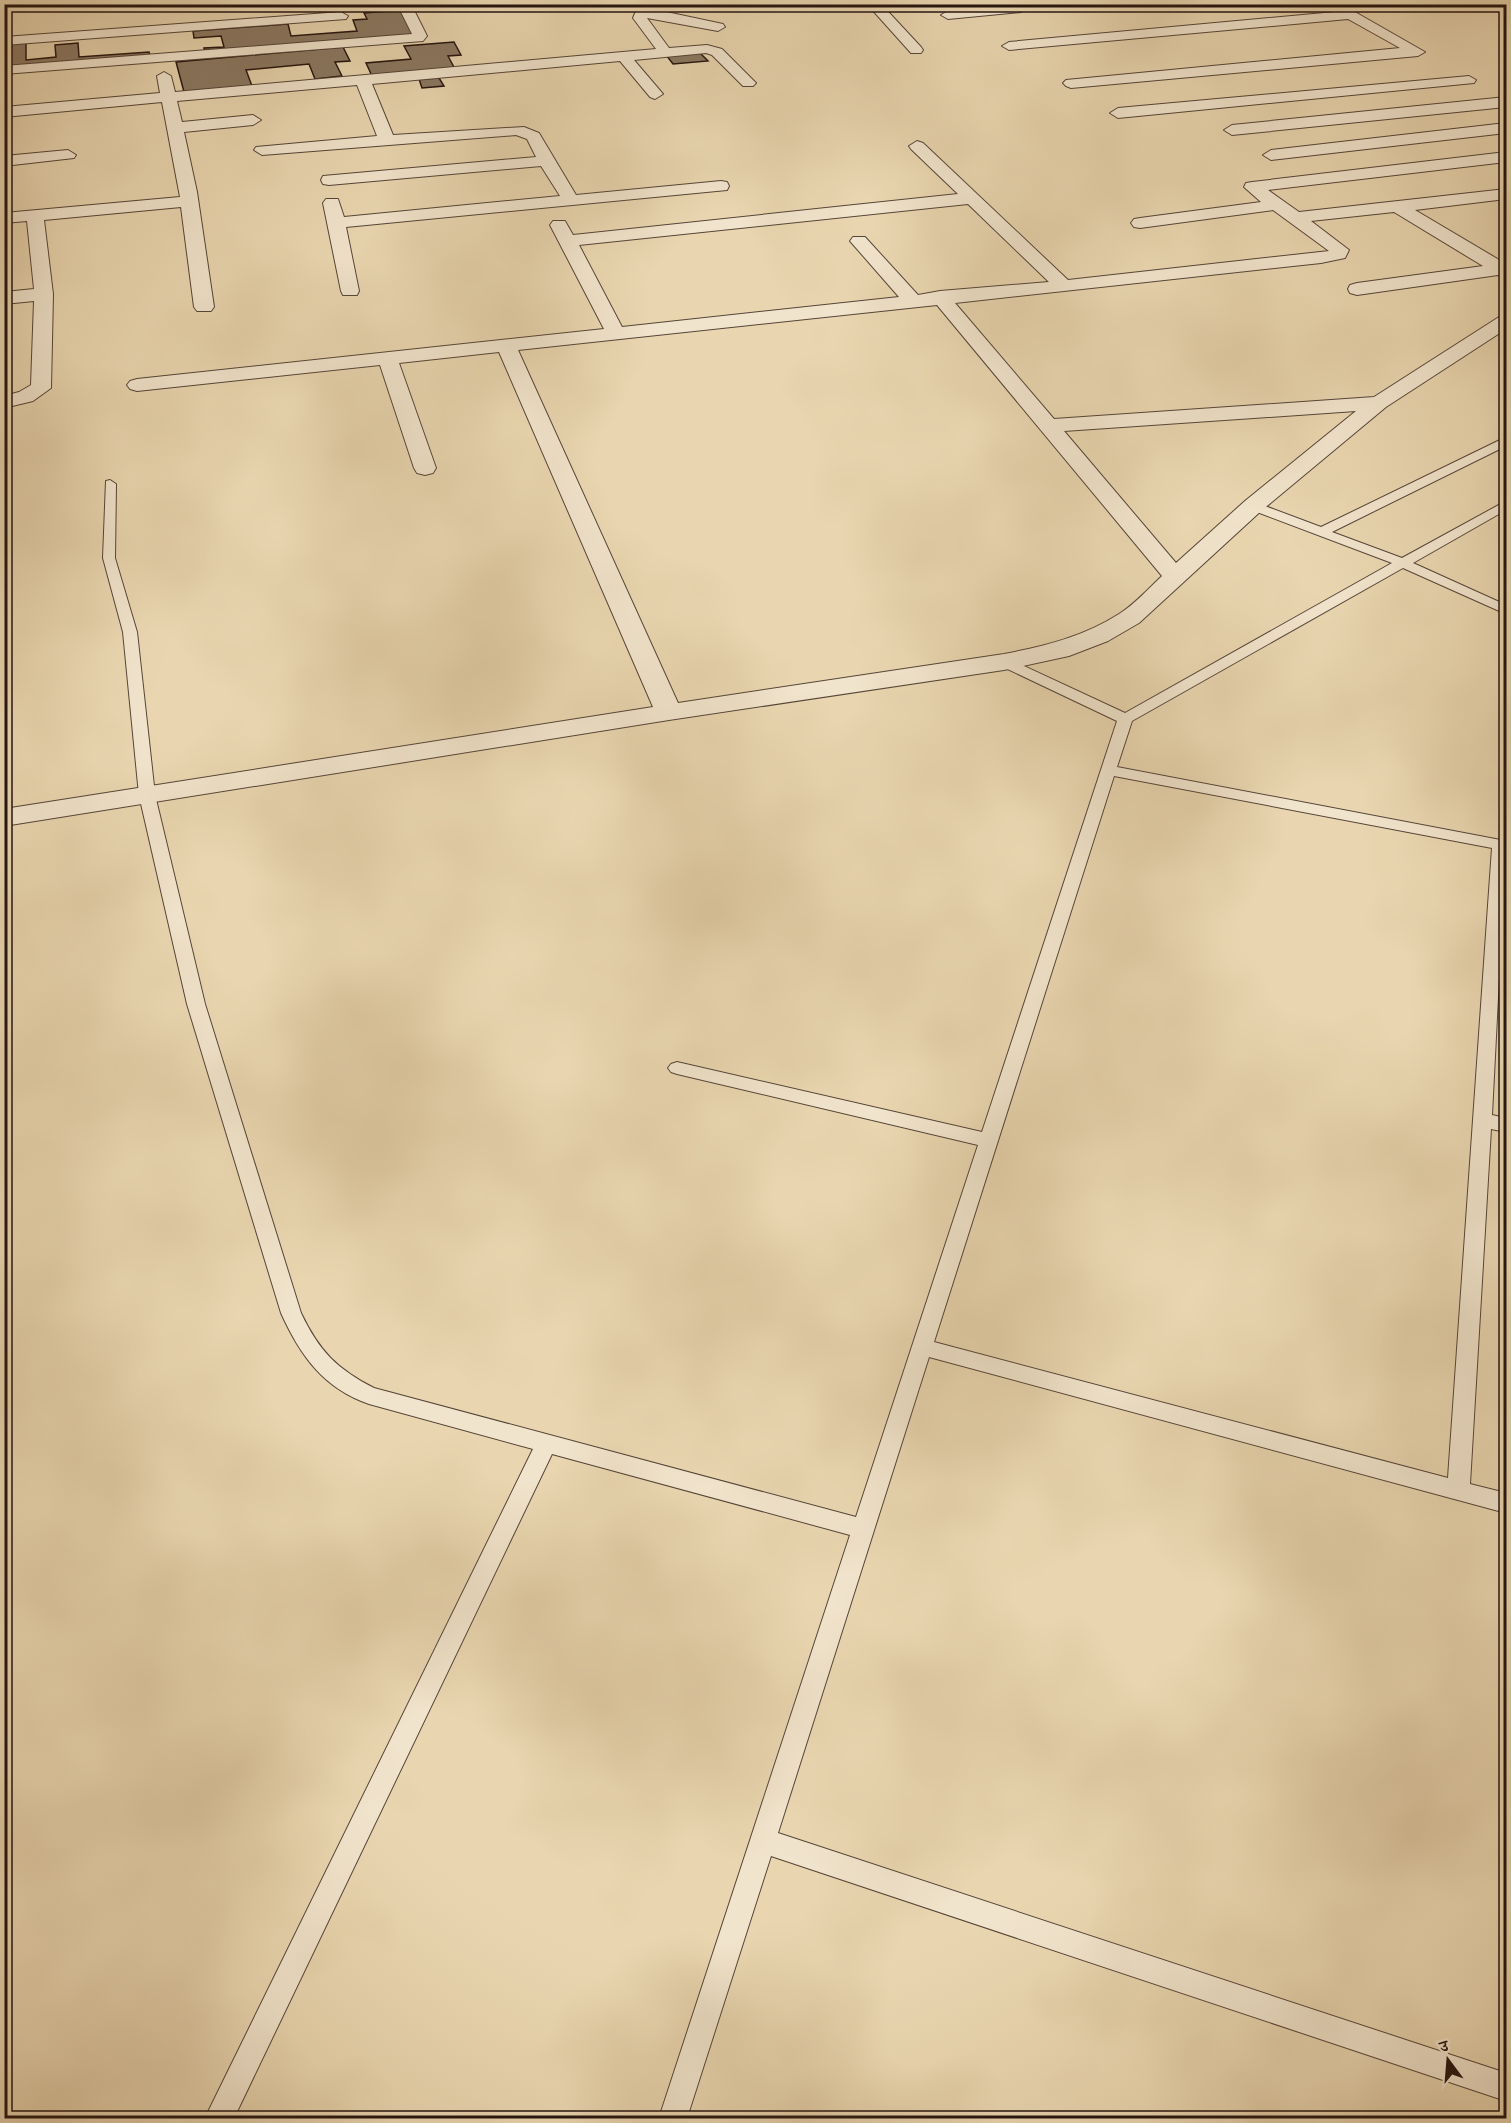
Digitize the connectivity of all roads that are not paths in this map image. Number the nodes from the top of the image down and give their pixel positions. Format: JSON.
{"nodes":[{"id":1,"x":404,"y":4,"type":"edge"},
{"id":2,"x":873,"y":4,"type":"edge"},
{"id":3,"x":908,"y":4,"type":"edge"},
{"id":4,"x":1331,"y":4,"type":"edge"},
{"id":5,"x":1017,"y":9,"type":"edge"},
{"id":6,"x":947,"y":10,"type":"edge"},
{"id":7,"x":1350,"y":15,"type":"junction"},
{"id":8,"x":341,"y":16,"type":"dead end"},
{"id":9,"x":718,"y":27,"type":"dead end"},
{"id":10,"x":1043,"y":28,"type":"dead end"},
{"id":11,"x":156,"y":30,"type":"junction"},
{"id":12,"x":4,"y":41,"type":"edge"},
{"id":13,"x":1061,"y":41,"type":"junction"},
{"id":14,"x":1009,"y":46,"type":"dead end"},
{"id":15,"x":916,"y":50,"type":"dead end"},
{"id":16,"x":1416,"y":51,"type":"junction"},
{"id":17,"x":665,"y":52,"type":"junction"},
{"id":18,"x":623,"y":56,"type":"junction"},
{"id":19,"x":161,"y":59,"type":"junction"},
{"id":20,"x":4,"y":70,"type":"edge"},
{"id":21,"x":363,"y":80,"type":"junction"},
{"id":22,"x":1469,"y":80,"type":"junction"},
{"id":23,"x":748,"y":83,"type":"dead end"},
{"id":24,"x":1071,"y":83,"type":"dead end"},
{"id":25,"x":243,"y":91,"type":"junction"},
{"id":26,"x":655,"y":94,"type":"dead end"},
{"id":27,"x":166,"y":98,"type":"junction"},
{"id":28,"x":1506,"y":99,"type":"edge"},
{"id":29,"x":4,"y":112,"type":"edge"},
{"id":30,"x":1118,"y":113,"type":"dead end"},
{"id":31,"x":253,"y":120,"type":"junction"},
{"id":32,"x":174,"y":128,"type":"junction"},
{"id":33,"x":1506,"y":129,"type":"edge"},
{"id":34,"x":1232,"y":130,"type":"dead end"},
{"id":35,"x":387,"y":140,"type":"junction"},
{"id":36,"x":917,"y":146,"type":"dead end"},
{"id":37,"x":68,"y":155,"type":"dead end"},
{"id":38,"x":1271,"y":155,"type":"dead end"},
{"id":39,"x":1506,"y":157,"type":"edge"},
{"id":40,"x":4,"y":161,"type":"edge"},
{"id":41,"x":546,"y":161,"type":"junction"},
{"id":42,"x":323,"y":163,"type":"junction"},
{"id":43,"x":721,"y":186,"type":"dead end"},
{"id":44,"x":1506,"y":194,"type":"edge"},
{"id":45,"x":972,"y":198,"type":"junction"},
{"id":46,"x":571,"y":200,"type":"junction"},
{"id":47,"x":189,"y":201,"type":"junction"},
{"id":48,"x":548,"y":203,"type":"junction"},
{"id":49,"x":1275,"y":205,"type":"junction"},
{"id":50,"x":1397,"y":206,"type":"junction"},
{"id":51,"x":34,"y":216,"type":"junction"},
{"id":52,"x":4,"y":218,"type":"edge"},
{"id":53,"x":1296,"y":218,"type":"junction"},
{"id":54,"x":336,"y":223,"type":"junction"},
{"id":55,"x":1140,"y":223,"type":"dead end"},
{"id":56,"x":859,"y":241,"type":"dead end"},
{"id":57,"x":567,"y":242,"type":"junction"},
{"id":58,"x":1503,"y":271,"type":"edge"},
{"id":59,"x":1062,"y":284,"type":"junction"},
{"id":60,"x":1357,"y":289,"type":"dead end"},
{"id":61,"x":350,"y":291,"type":"dead end"},
{"id":62,"x":44,"y":294,"type":"junction"},
{"id":63,"x":940,"y":297,"type":"junction"},
{"id":64,"x":4,"y":298,"type":"edge"},
{"id":65,"x":912,"y":300,"type":"junction"},
{"id":66,"x":204,"y":307,"type":"dead end"},
{"id":67,"x":1506,"y":321,"type":"edge"},
{"id":68,"x":615,"y":332,"type":"junction"},
{"id":69,"x":505,"y":344,"type":"junction"},
{"id":70,"x":387,"y":357,"type":"junction"},
{"id":71,"x":136,"y":385,"type":"dead end"},
{"id":72,"x":4,"y":402,"type":"edge"},
{"id":73,"x":1379,"y":403,"type":"junction"},
{"id":74,"x":1048,"y":426,"type":"junction"},
{"id":75,"x":1506,"y":442,"type":"edge"},
{"id":76,"x":425,"y":468,"type":"dead end"},
{"id":77,"x":110,"y":484,"type":"dead end"},
{"id":78,"x":1506,"y":505,"type":"edge"},
{"id":79,"x":1253,"y":506,"type":"junction"},
{"id":80,"x":1321,"y":532,"type":"junction"},
{"id":81,"x":1403,"y":563,"type":"junction"},
{"id":82,"x":1174,"y":577,"type":"junction"},
{"id":83,"x":1506,"y":596,"type":"edge"},
{"id":84,"x":1493,"y":604,"type":"junction"},
{"id":85,"x":1506,"y":610,"type":"edge"},
{"id":86,"x":1004,"y":662,"type":"junction"},
{"id":87,"x":669,"y":712,"type":"junction"},
{"id":88,"x":1125,"y":718,"type":"junction"},
{"id":89,"x":1108,"y":770,"type":"junction"},
{"id":90,"x":147,"y":795,"type":"junction"},
{"id":91,"x":4,"y":818,"type":"edge"},
{"id":92,"x":1503,"y":845,"type":"edge"},
{"id":93,"x":677,"y":1068,"type":"dead end"},
{"id":94,"x":1482,"y":1120,"type":"junction"},
{"id":95,"x":1506,"y":1125,"type":"edge"},
{"id":96,"x":988,"y":1140,"type":"junction"},
{"id":97,"x":922,"y":1347,"type":"junction"},
{"id":98,"x":546,"y":1444,"type":"junction"},
{"id":99,"x":1458,"y":1490,"type":"junction"},
{"id":100,"x":1506,"y":1503,"type":"edge"},
{"id":101,"x":863,"y":1529,"type":"junction"},
{"id":102,"x":763,"y":1841,"type":"junction"},
{"id":103,"x":1506,"y":2088,"type":"edge"},
{"id":104,"x":219,"y":2118,"type":"edge"},
{"id":105,"x":673,"y":2118,"type":"edge"}],
"edges":[{"from":1,"to":19,"type":"street"},
{"from":2,"to":15,"type":"street"},
{"from":3,"to":6,"type":"street"},
{"from":4,"to":7,"type":"street"},
{"from":5,"to":6,"type":"street"},
{"from":7,"to":13,"type":"street"},
{"from":7,"to":16,"type":"street"},
{"from":8,"to":11,"type":"street"},
{"from":9,"to":17,"type":"street"},
{"from":10,"to":13,"type":"street"},
{"from":11,"to":12,"type":"street"},
{"from":11,"to":19,"type":"street"},
{"from":13,"to":14,"type":"street"},
{"from":16,"to":22,"type":"street"},
{"from":16,"to":24,"type":"street"},
{"from":17,"to":18,"type":"street"},
{"from":17,"to":23,"type":"street"},
{"from":18,"to":21,"type":"street"},
{"from":18,"to":26,"type":"street"},
{"from":19,"to":20,"type":"street"},
{"from":19,"to":27,"type":"street"},
{"from":21,"to":25,"type":"street"},
{"from":21,"to":35,"type":"street"},
{"from":22,"to":28,"type":"street"},
{"from":22,"to":30,"type":"street"},
{"from":25,"to":27,"type":"street"},
{"from":25,"to":31,"type":"street"},
{"from":27,"to":29,"type":"street"},
{"from":27,"to":32,"type":"street"},
{"from":28,"to":34,"type":"street"},
{"from":31,"to":32,"type":"street"},
{"from":31,"to":42,"type":"street"},
{"from":32,"to":47,"type":"street"},
{"from":33,"to":38,"type":"street"},
{"from":35,"to":41,"type":"street"},
{"from":35,"to":42,"type":"street"},
{"from":36,"to":45,"type":"street"},
{"from":37,"to":40,"type":"street"},
{"from":39,"to":49,"type":"street"},
{"from":41,"to":42,"type":"street"},
{"from":41,"to":46,"type":"street"},
{"from":42,"to":54,"type":"street"},
{"from":43,"to":46,"type":"street"},
{"from":44,"to":50,"type":"street"},
{"from":45,"to":57,"type":"street"},
{"from":45,"to":59,"type":"street"},
{"from":46,"to":48,"type":"street"},
{"from":47,"to":51,"type":"street"},
{"from":47,"to":66,"type":"street"},
{"from":48,"to":54,"type":"street"},
{"from":48,"to":57,"type":"street"},
{"from":49,"to":53,"type":"street"},
{"from":49,"to":55,"type":"street"},
{"from":50,"to":53,"type":"street"},
{"from":50,"to":58,"type":"street"},
{"from":51,"to":52,"type":"street"},
{"from":51,"to":62,"type":"street"},
{"from":53,"to":59,"type":"street"},
{"from":54,"to":61,"type":"street"},
{"from":56,"to":65,"type":"street"},
{"from":57,"to":68,"type":"street"},
{"from":58,"to":60,"type":"street"},
{"from":59,"to":63,"type":"street"},
{"from":62,"to":64,"type":"street"},
{"from":62,"to":72,"type":"street"},
{"from":63,"to":65,"type":"street"},
{"from":63,"to":74,"type":"street"},
{"from":65,"to":68,"type":"street"},
{"from":67,"to":73,"type":"street"},
{"from":68,"to":69,"type":"street"},
{"from":69,"to":70,"type":"street"},
{"from":69,"to":87,"type":"street"},
{"from":70,"to":71,"type":"street"},
{"from":70,"to":76,"type":"street"},
{"from":73,"to":74,"type":"street"},
{"from":73,"to":79,"type":"street"},
{"from":74,"to":82,"type":"street"},
{"from":75,"to":80,"type":"lane"},
{"from":77,"to":90,"type":"lane"},
{"from":78,"to":81,"type":"lane"},
{"from":79,"to":80,"type":"lane"},
{"from":79,"to":82,"type":"street"},
{"from":80,"to":81,"type":"lane"},
{"from":81,"to":84,"type":"lane"},
{"from":81,"to":88,"type":"lane"},
{"from":82,"to":86,"type":"street"},
{"from":83,"to":84,"type":"lane"},
{"from":84,"to":85,"type":"lane"},
{"from":86,"to":87,"type":"street"},
{"from":86,"to":88,"type":"lane"},
{"from":87,"to":90,"type":"street"},
{"from":88,"to":89,"type":"lane"},
{"from":89,"to":92,"type":"lane"},
{"from":89,"to":96,"type":"lane"},
{"from":90,"to":91,"type":"street"},
{"from":90,"to":98,"type":"lane"},
{"from":92,"to":94,"type":"lane"},
{"from":93,"to":96,"type":"lane"},
{"from":94,"to":95,"type":"lane"},
{"from":94,"to":99,"type":"lane"},
{"from":96,"to":97,"type":"lane"},
{"from":97,"to":99,"type":"lane"},
{"from":97,"to":101,"type":"lane"},
{"from":98,"to":101,"type":"lane"},
{"from":98,"to":104,"type":"lane"},
{"from":99,"to":100,"type":"lane"},
{"from":101,"to":102,"type":"lane"},
{"from":102,"to":103,"type":"lane"},
{"from":102,"to":105,"type":"lane"}]}
